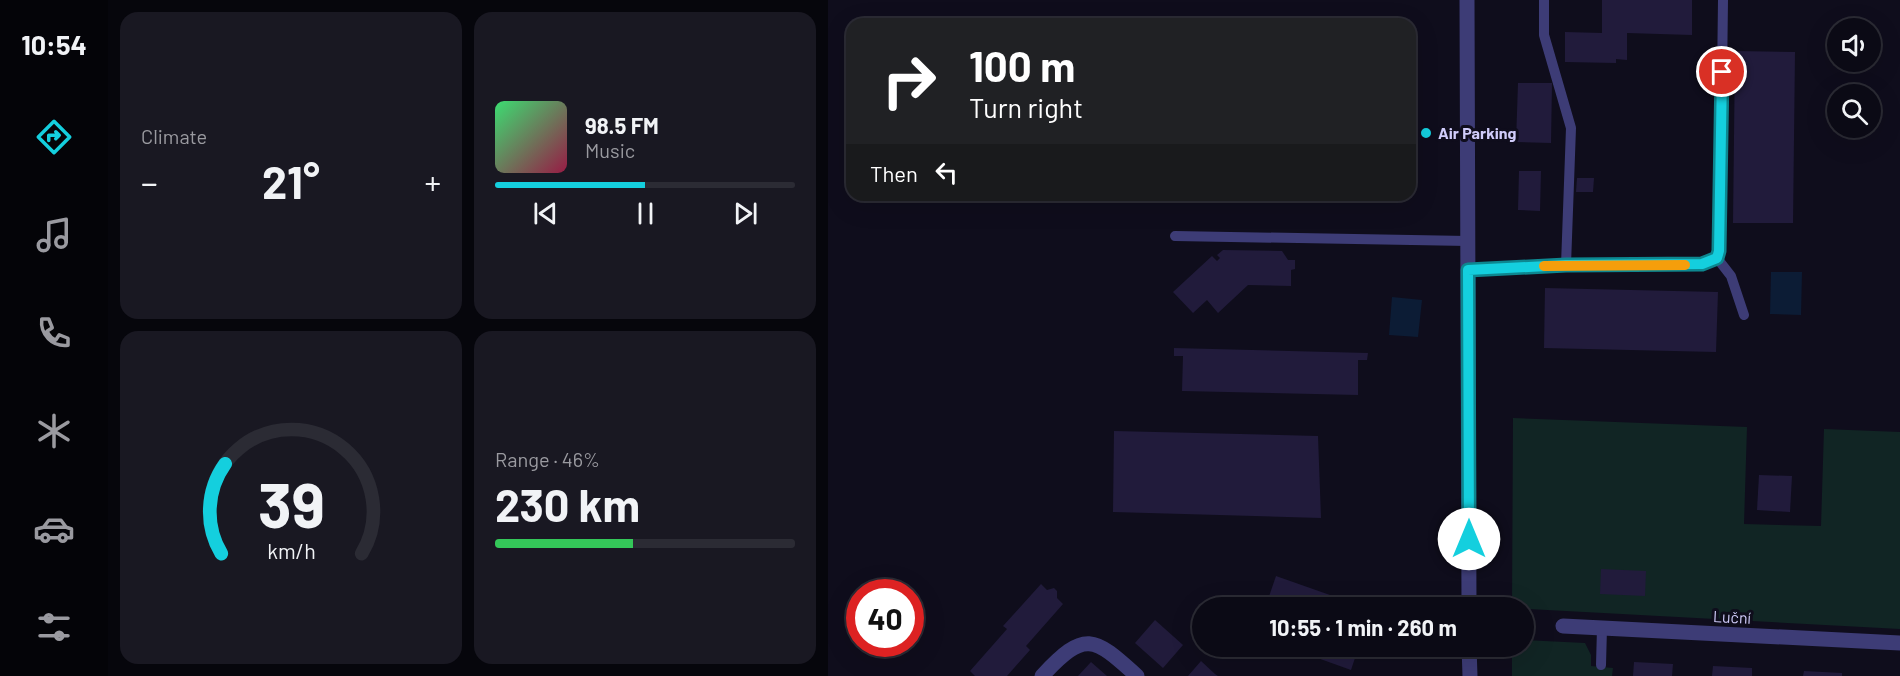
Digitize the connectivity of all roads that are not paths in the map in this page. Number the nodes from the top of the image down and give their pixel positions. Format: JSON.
{"nodes":[{"id":1,"x":1467,"y":0,"type":"edge"},
{"id":2,"x":1544,"y":0,"type":"edge"},
{"id":3,"x":1724,"y":0,"type":"edge"},
{"id":4,"x":1175,"y":236,"type":"dead end"},
{"id":5,"x":1468,"y":241,"type":"junction"},
{"id":6,"x":1717,"y":258,"type":"junction"},
{"id":7,"x":1566,"y":265,"type":"junction"},
{"id":8,"x":1468,"y":270,"type":"junction"},
{"id":9,"x":1744,"y":315,"type":"dead end"},
{"id":10,"x":1469,"y":597,"type":"edge"},
{"id":11,"x":1563,"y":626,"type":"dead end"},
{"id":12,"x":1602,"y":628,"type":"junction"},
{"id":13,"x":1900,"y":643,"type":"edge"},
{"id":14,"x":1469,"y":657,"type":"edge"},
{"id":15,"x":1601,"y":665,"type":"dead end"},
{"id":16,"x":1042,"y":676,"type":"edge"},
{"id":17,"x":1137,"y":676,"type":"edge"},
{"id":18,"x":1470,"y":676,"type":"edge"}],
"edges":[{"from":1,"to":5,"type":"street"},
{"from":2,"to":7,"type":"lane"},
{"from":3,"to":6,"type":"lane"},
{"from":4,"to":5,"type":"lane"},
{"from":5,"to":8,"type":"street"},
{"from":6,"to":7,"type":"lane"},
{"from":6,"to":9,"type":"lane"},
{"from":7,"to":8,"type":"lane"},
{"from":8,"to":10,"type":"street"},
{"from":11,"to":12,"type":"street","name":"Luční"},
{"from":12,"to":13,"type":"street","name":"Luční"},
{"from":12,"to":15,"type":"lane"},
{"from":14,"to":18,"type":"street"},
{"from":16,"to":17,"type":"street"}]}
